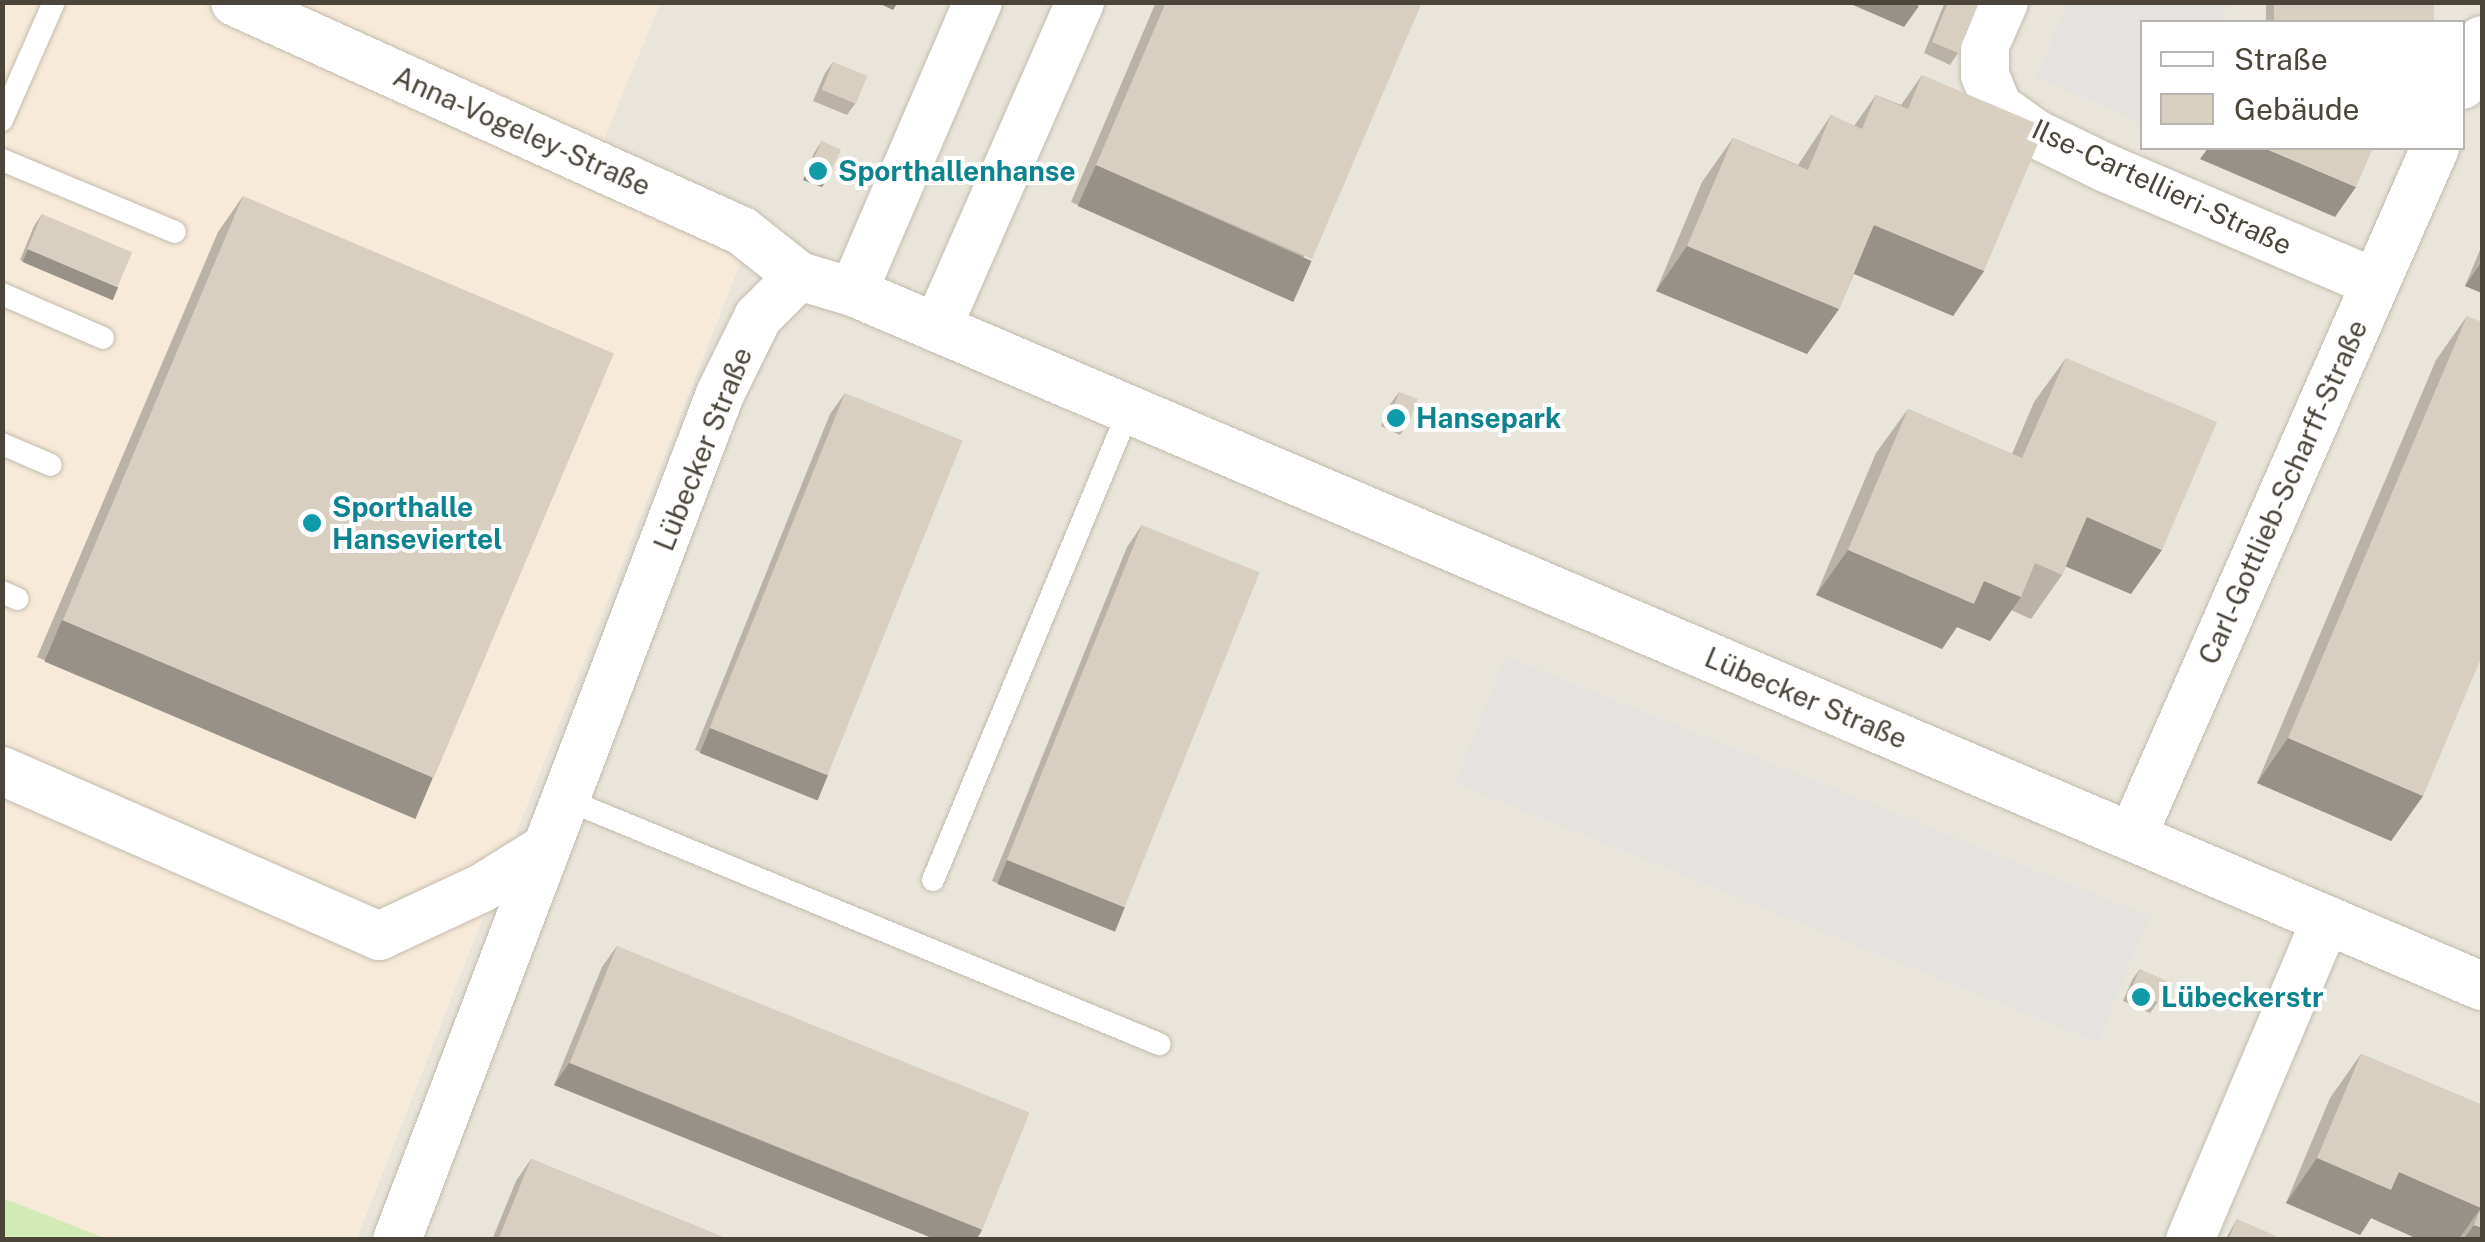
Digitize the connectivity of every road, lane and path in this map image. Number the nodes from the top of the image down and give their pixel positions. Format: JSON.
{"nodes":[{"id":1,"x":54,"y":2,"type":"edge"},
{"id":2,"x":235,"y":2,"type":"edge"},
{"id":3,"x":978,"y":2,"type":"edge"},
{"id":4,"x":1080,"y":2,"type":"edge"},
{"id":5,"x":2004,"y":2,"type":"edge"},
{"id":6,"x":2482,"y":40,"type":"edge"},
{"id":7,"x":2465,"y":78,"type":"edge"},
{"id":8,"x":2,"y":120,"type":"edge"},
{"id":9,"x":2434,"y":150,"type":"edge"},
{"id":10,"x":2,"y":160,"type":"edge"},
{"id":11,"x":175,"y":232,"type":"dead end"},
{"id":12,"x":799,"y":276,"type":"junction"},
{"id":13,"x":2375,"y":283,"type":"junction"},
{"id":14,"x":853,"y":292,"type":"junction"},
{"id":15,"x":2,"y":294,"type":"edge"},
{"id":16,"x":937,"y":328,"type":"junction"},
{"id":17,"x":103,"y":338,"type":"dead end"},
{"id":18,"x":1129,"y":410,"type":"junction"},
{"id":19,"x":2,"y":444,"type":"edge"},
{"id":20,"x":51,"y":466,"type":"dead end"},
{"id":21,"x":2,"y":770,"type":"edge"},
{"id":22,"x":565,"y":800,"type":"junction"},
{"id":23,"x":2132,"y":837,"type":"junction"},
{"id":24,"x":546,"y":848,"type":"junction"},
{"id":25,"x":933,"y":880,"type":"dead end"},
{"id":26,"x":2326,"y":920,"type":"junction"},
{"id":27,"x":2482,"y":986,"type":"edge"},
{"id":28,"x":1160,"y":1044,"type":"dead end"},
{"id":29,"x":397,"y":1240,"type":"edge"},
{"id":30,"x":2190,"y":1240,"type":"edge"}],
"edges":[{"from":1,"to":8,"type":"lane"},
{"from":2,"to":12,"type":"street","name":"Anna-Vogeley-Straße"},
{"from":3,"to":14,"type":"street"},
{"from":4,"to":16,"type":"street"},
{"from":5,"to":13,"type":"street","name":"Ilse-Cartellieri-Straße"},
{"from":6,"to":7,"type":"street"},
{"from":9,"to":13,"type":"street","name":"Carl-Gottlieb-Scharff-Straße"},
{"from":10,"to":11,"type":"lane"},
{"from":12,"to":14,"type":"street","name":"Lübecker Straße"},
{"from":12,"to":22,"type":"street","name":"Lübecker Straße"},
{"from":13,"to":23,"type":"street","name":"Carl-Gottlieb-Scharff-Straße"},
{"from":14,"to":16,"type":"street","name":"Lübecker Straße"},
{"from":15,"to":17,"type":"lane"},
{"from":16,"to":18,"type":"street","name":"Lübecker Straße"},
{"from":18,"to":23,"type":"street","name":"Lübecker Straße"},
{"from":18,"to":25,"type":"lane"},
{"from":19,"to":20,"type":"lane"},
{"from":21,"to":24,"type":"street"},
{"from":22,"to":24,"type":"street","name":"Lübecker Straße"},
{"from":22,"to":28,"type":"lane"},
{"from":23,"to":26,"type":"street","name":"Lübecker Straße"},
{"from":24,"to":29,"type":"street","name":"Lübecker Straße"},
{"from":26,"to":27,"type":"street","name":"Lübecker Straße"},
{"from":26,"to":30,"type":"street"}]}
